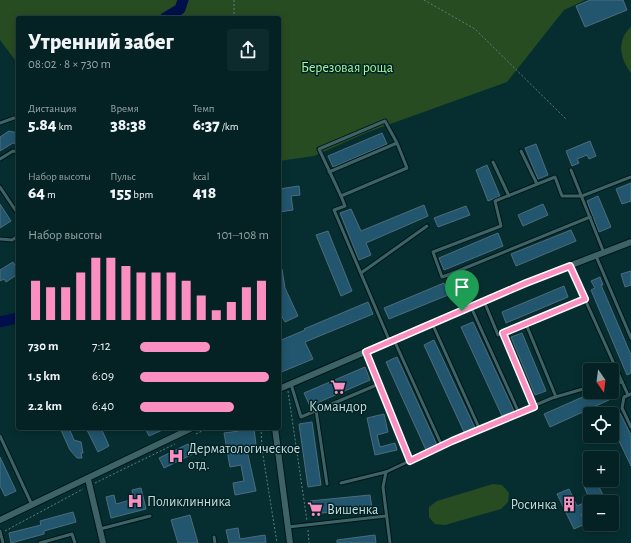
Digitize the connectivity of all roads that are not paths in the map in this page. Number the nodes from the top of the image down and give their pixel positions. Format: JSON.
{"nodes":[{"id":1,"x":14,"y":118,"type":"dead end"},
{"id":2,"x":0,"y":123,"type":"edge"},
{"id":3,"x":397,"y":143,"type":"junction"},
{"id":4,"x":16,"y":151,"type":"edge"},
{"id":5,"x":521,"y":151,"type":"dead end"},
{"id":6,"x":0,"y":159,"type":"edge"},
{"id":7,"x":493,"y":162,"type":"dead end"},
{"id":8,"x":571,"y":170,"type":"dead end"},
{"id":9,"x":330,"y":172,"type":"junction"},
{"id":10,"x":631,"y":177,"type":"edge"},
{"id":11,"x":537,"y":184,"type":"junction"},
{"id":12,"x":0,"y":187,"type":"edge"},
{"id":13,"x":340,"y":196,"type":"junction"},
{"id":14,"x":509,"y":196,"type":"junction"},
{"id":15,"x":582,"y":196,"type":"junction"},
{"id":16,"x":16,"y":211,"type":"edge"},
{"id":17,"x":590,"y":217,"type":"junction"},
{"id":18,"x":427,"y":226,"type":"dead end"},
{"id":19,"x":16,"y":237,"type":"edge"},
{"id":20,"x":0,"y":240,"type":"edge"},
{"id":21,"x":631,"y":242,"type":"edge"},
{"id":22,"x":604,"y":253,"type":"junction"},
{"id":23,"x":596,"y":256,"type":"junction"},
{"id":24,"x":570,"y":266,"type":"junction"},
{"id":25,"x":361,"y":273,"type":"junction"},
{"id":26,"x":448,"y":276,"type":"junction"},
{"id":27,"x":585,"y":299,"type":"junction"},
{"id":28,"x":484,"y":301,"type":"junction"},
{"id":29,"x":471,"y":307,"type":"junction"},
{"id":30,"x":462,"y":311,"type":"junction"},
{"id":31,"x":432,"y":324,"type":"junction"},
{"id":32,"x":526,"y":324,"type":"junction"},
{"id":33,"x":503,"y":333,"type":"junction"},
{"id":34,"x":631,"y":338,"type":"edge"},
{"id":35,"x":392,"y":341,"type":"junction"},
{"id":36,"x":366,"y":352,"type":"junction"},
{"id":37,"x":622,"y":382,"type":"junction"},
{"id":38,"x":619,"y":383,"type":"edge"},
{"id":39,"x":379,"y":384,"type":"junction"},
{"id":40,"x":288,"y":385,"type":"junction"},
{"id":41,"x":281,"y":388,"type":"edge"},
{"id":42,"x":583,"y":389,"type":"edge"},
{"id":43,"x":629,"y":395,"type":"edge"},
{"id":44,"x":556,"y":397,"type":"junction"},
{"id":45,"x":534,"y":407,"type":"junction"},
{"id":46,"x":316,"y":410,"type":"junction"},
{"id":47,"x":519,"y":413,"type":"junction"},
{"id":48,"x":631,"y":427,"type":"edge"},
{"id":49,"x":275,"y":430,"type":"edge"},
{"id":50,"x":480,"y":430,"type":"junction"},
{"id":51,"x":193,"y":431,"type":"edge"},
{"id":52,"x":0,"y":436,"type":"edge"},
{"id":53,"x":442,"y":446,"type":"junction"},
{"id":54,"x":410,"y":461,"type":"junction"},
{"id":55,"x":386,"y":472,"type":"junction"},
{"id":56,"x":88,"y":479,"type":"junction"},
{"id":57,"x":341,"y":483,"type":"dead end"},
{"id":58,"x":327,"y":484,"type":"dead end"},
{"id":59,"x":32,"y":505,"type":"junction"},
{"id":60,"x":150,"y":516,"type":"dead end"},
{"id":61,"x":386,"y":516,"type":"junction"},
{"id":62,"x":0,"y":520,"type":"edge"},
{"id":63,"x":288,"y":527,"type":"junction"},
{"id":64,"x":100,"y":529,"type":"junction"},
{"id":65,"x":0,"y":532,"type":"edge"},
{"id":66,"x":214,"y":537,"type":"dead end"},
{"id":67,"x":3,"y":543,"type":"edge"},
{"id":68,"x":40,"y":543,"type":"edge"},
{"id":69,"x":74,"y":543,"type":"edge"},
{"id":70,"x":103,"y":543,"type":"edge"},
{"id":71,"x":215,"y":543,"type":"edge"},
{"id":72,"x":290,"y":543,"type":"edge"},
{"id":73,"x":390,"y":543,"type":"edge"}],
"edges":[{"from":1,"to":2,"type":"lane"},
{"from":3,"to":9,"type":"lane"},
{"from":3,"to":9,"type":"lane"},
{"from":3,"to":13,"type":"lane"},
{"from":4,"to":6,"type":"lane"},
{"from":5,"to":11,"type":"lane"},
{"from":7,"to":14,"type":"lane"},
{"from":8,"to":15,"type":"lane"},
{"from":9,"to":13,"type":"lane"},
{"from":10,"to":15,"type":"lane"},
{"from":11,"to":14,"type":"lane"},
{"from":11,"to":15,"type":"lane"},
{"from":12,"to":16,"type":"lane"},
{"from":13,"to":25,"type":"lane"},
{"from":14,"to":26,"type":"lane"},
{"from":15,"to":17,"type":"lane"},
{"from":17,"to":22,"type":"lane"},
{"from":17,"to":26,"type":"lane"},
{"from":18,"to":25,"type":"lane"},
{"from":19,"to":20,"type":"lane"},
{"from":21,"to":22,"type":"street"},
{"from":22,"to":23,"type":"street"},
{"from":23,"to":24,"type":"street"},
{"from":23,"to":34,"type":"lane"},
{"from":24,"to":27,"type":"lane"},
{"from":24,"to":28,"type":"street"},
{"from":25,"to":35,"type":"lane"},
{"from":26,"to":30,"type":"lane"},
{"from":27,"to":32,"type":"lane"},
{"from":27,"to":37,"type":"lane"},
{"from":28,"to":29,"type":"street"},
{"from":28,"to":33,"type":"lane"},
{"from":29,"to":30,"type":"street"},
{"from":29,"to":47,"type":"lane"},
{"from":30,"to":31,"type":"street"},
{"from":31,"to":35,"type":"street"},
{"from":31,"to":50,"type":"lane"},
{"from":32,"to":33,"type":"lane"},
{"from":32,"to":44,"type":"lane"},
{"from":33,"to":45,"type":"lane"},
{"from":35,"to":36,"type":"street"},
{"from":35,"to":53,"type":"lane"},
{"from":36,"to":39,"type":"lane"},
{"from":36,"to":40,"type":"street"},
{"from":37,"to":38,"type":"lane"},
{"from":37,"to":43,"type":"lane"},
{"from":39,"to":46,"type":"lane"},
{"from":39,"to":54,"type":"lane"},
{"from":40,"to":41,"type":"street"},
{"from":40,"to":46,"type":"lane"},
{"from":42,"to":44,"type":"lane"},
{"from":43,"to":48,"type":"lane"},
{"from":44,"to":45,"type":"lane"},
{"from":45,"to":47,"type":"lane"},
{"from":46,"to":58,"type":"lane"},
{"from":47,"to":50,"type":"lane"},
{"from":49,"to":63,"type":"street"},
{"from":50,"to":53,"type":"lane"},
{"from":51,"to":56,"type":"street"},
{"from":52,"to":59,"type":"lane"},
{"from":53,"to":54,"type":"lane"},
{"from":54,"to":55,"type":"lane"},
{"from":55,"to":57,"type":"lane"},
{"from":55,"to":61,"type":"lane"},
{"from":56,"to":59,"type":"street"},
{"from":56,"to":64,"type":"street"},
{"from":59,"to":62,"type":"street"},
{"from":60,"to":64,"type":"lane"},
{"from":61,"to":63,"type":"lane"},
{"from":61,"to":73,"type":"lane"},
{"from":63,"to":72,"type":"street"},
{"from":64,"to":70,"type":"street"},
{"from":65,"to":67,"type":"lane"},
{"from":66,"to":71,"type":"lane"},
{"from":68,"to":69,"type":"lane"}]}
